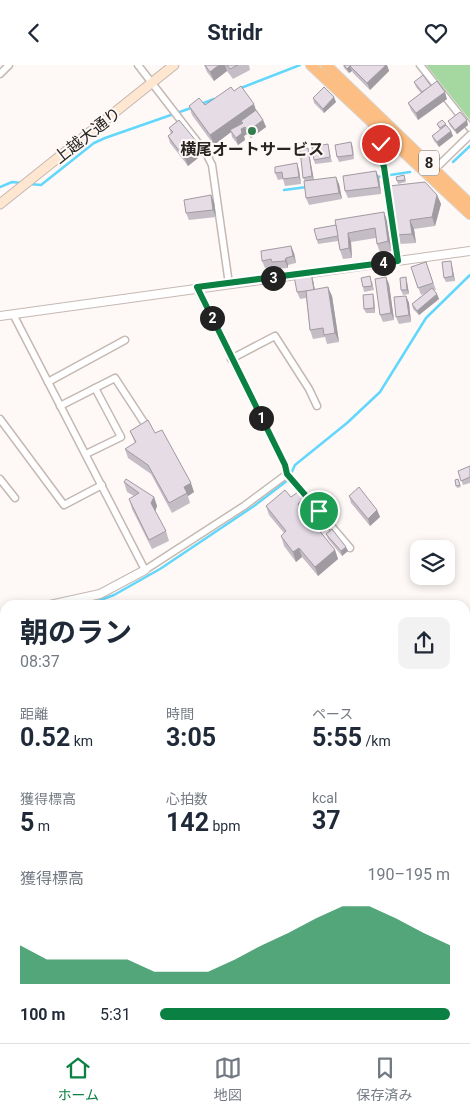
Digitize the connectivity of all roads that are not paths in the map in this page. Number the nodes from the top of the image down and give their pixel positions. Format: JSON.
{"nodes":[{"id":1,"x":9,"y":65,"type":"edge"},
{"id":2,"x":138,"y":65,"type":"edge"},
{"id":3,"x":174,"y":65,"type":"edge"},
{"id":4,"x":311,"y":65,"type":"edge"},
{"id":5,"x":326,"y":65,"type":"edge"},
{"id":6,"x":420,"y":65,"type":"edge"},
{"id":7,"x":0,"y":74,"type":"edge"},
{"id":8,"x":153,"y":83,"type":"junction"},
{"id":9,"x":470,"y":128,"type":"edge"},
{"id":10,"x":470,"y":135,"type":"edge"},
{"id":11,"x":387,"y":139,"type":"junction"},
{"id":12,"x":435,"y":169,"type":"junction"},
{"id":13,"x":0,"y":203,"type":"edge"},
{"id":14,"x":470,"y":203,"type":"edge"},
{"id":15,"x":470,"y":214,"type":"edge"},
{"id":16,"x":470,"y":251,"type":"edge"},
{"id":17,"x":398,"y":261,"type":"junction"},
{"id":18,"x":229,"y":284,"type":"junction"},
{"id":19,"x":197,"y":287,"type":"junction"},
{"id":20,"x":0,"y":315,"type":"edge"},
{"id":21,"x":13,"y":315,"type":"junction"},
{"id":22,"x":125,"y":340,"type":"dead end"},
{"id":23,"x":231,"y":359,"type":"junction"},
{"id":24,"x":48,"y":382,"type":"junction"},
{"id":25,"x":95,"y":389,"type":"junction"},
{"id":26,"x":60,"y":406,"type":"junction"},
{"id":27,"x":317,"y":406,"type":"dead end"},
{"id":28,"x":0,"y":419,"type":"edge"},
{"id":29,"x":145,"y":424,"type":"edge"},
{"id":30,"x":86,"y":454,"type":"junction"},
{"id":31,"x":287,"y":474,"type":"junction"},
{"id":32,"x":0,"y":479,"type":"edge"},
{"id":33,"x":102,"y":485,"type":"junction"},
{"id":34,"x":15,"y":498,"type":"dead end"},
{"id":35,"x":350,"y":549,"type":"dead end"},
{"id":36,"x":146,"y":570,"type":"junction"},
{"id":37,"x":73,"y":600,"type":"edge"}],
"edges":[{"from":1,"to":7,"type":"street"},
{"from":2,"to":8,"type":"street"},
{"from":3,"to":8,"type":"main road","name":"上越大通り"},
{"from":4,"to":11,"type":"highway","number":"8"},
{"from":5,"to":12,"type":"highway","number":"8"},
{"from":6,"to":9,"type":"street"},
{"from":8,"to":13,"type":"main road","name":"上越大通り"},
{"from":8,"to":18,"type":"street"},
{"from":10,"to":12,"type":"street"},
{"from":11,"to":15,"type":"highway","number":"8"},
{"from":11,"to":17,"type":"street"},
{"from":12,"to":14,"type":"highway","number":"8"},
{"from":16,"to":17,"type":"street"},
{"from":17,"to":18,"type":"street"},
{"from":18,"to":19,"type":"street"},
{"from":19,"to":21,"type":"street"},
{"from":19,"to":23,"type":"street"},
{"from":20,"to":21,"type":"street"},
{"from":21,"to":24,"type":"street"},
{"from":22,"to":24,"type":"street"},
{"from":23,"to":27,"type":"street"},
{"from":23,"to":31,"type":"street"},
{"from":24,"to":26,"type":"street"},
{"from":25,"to":26,"type":"street"},
{"from":25,"to":29,"type":"street"},
{"from":25,"to":30,"type":"street"},
{"from":26,"to":30,"type":"street"},
{"from":28,"to":33,"type":"street"},
{"from":30,"to":33,"type":"street"},
{"from":31,"to":35,"type":"street"},
{"from":31,"to":36,"type":"street"},
{"from":32,"to":34,"type":"street"},
{"from":33,"to":36,"type":"street"},
{"from":36,"to":37,"type":"street"}]}
